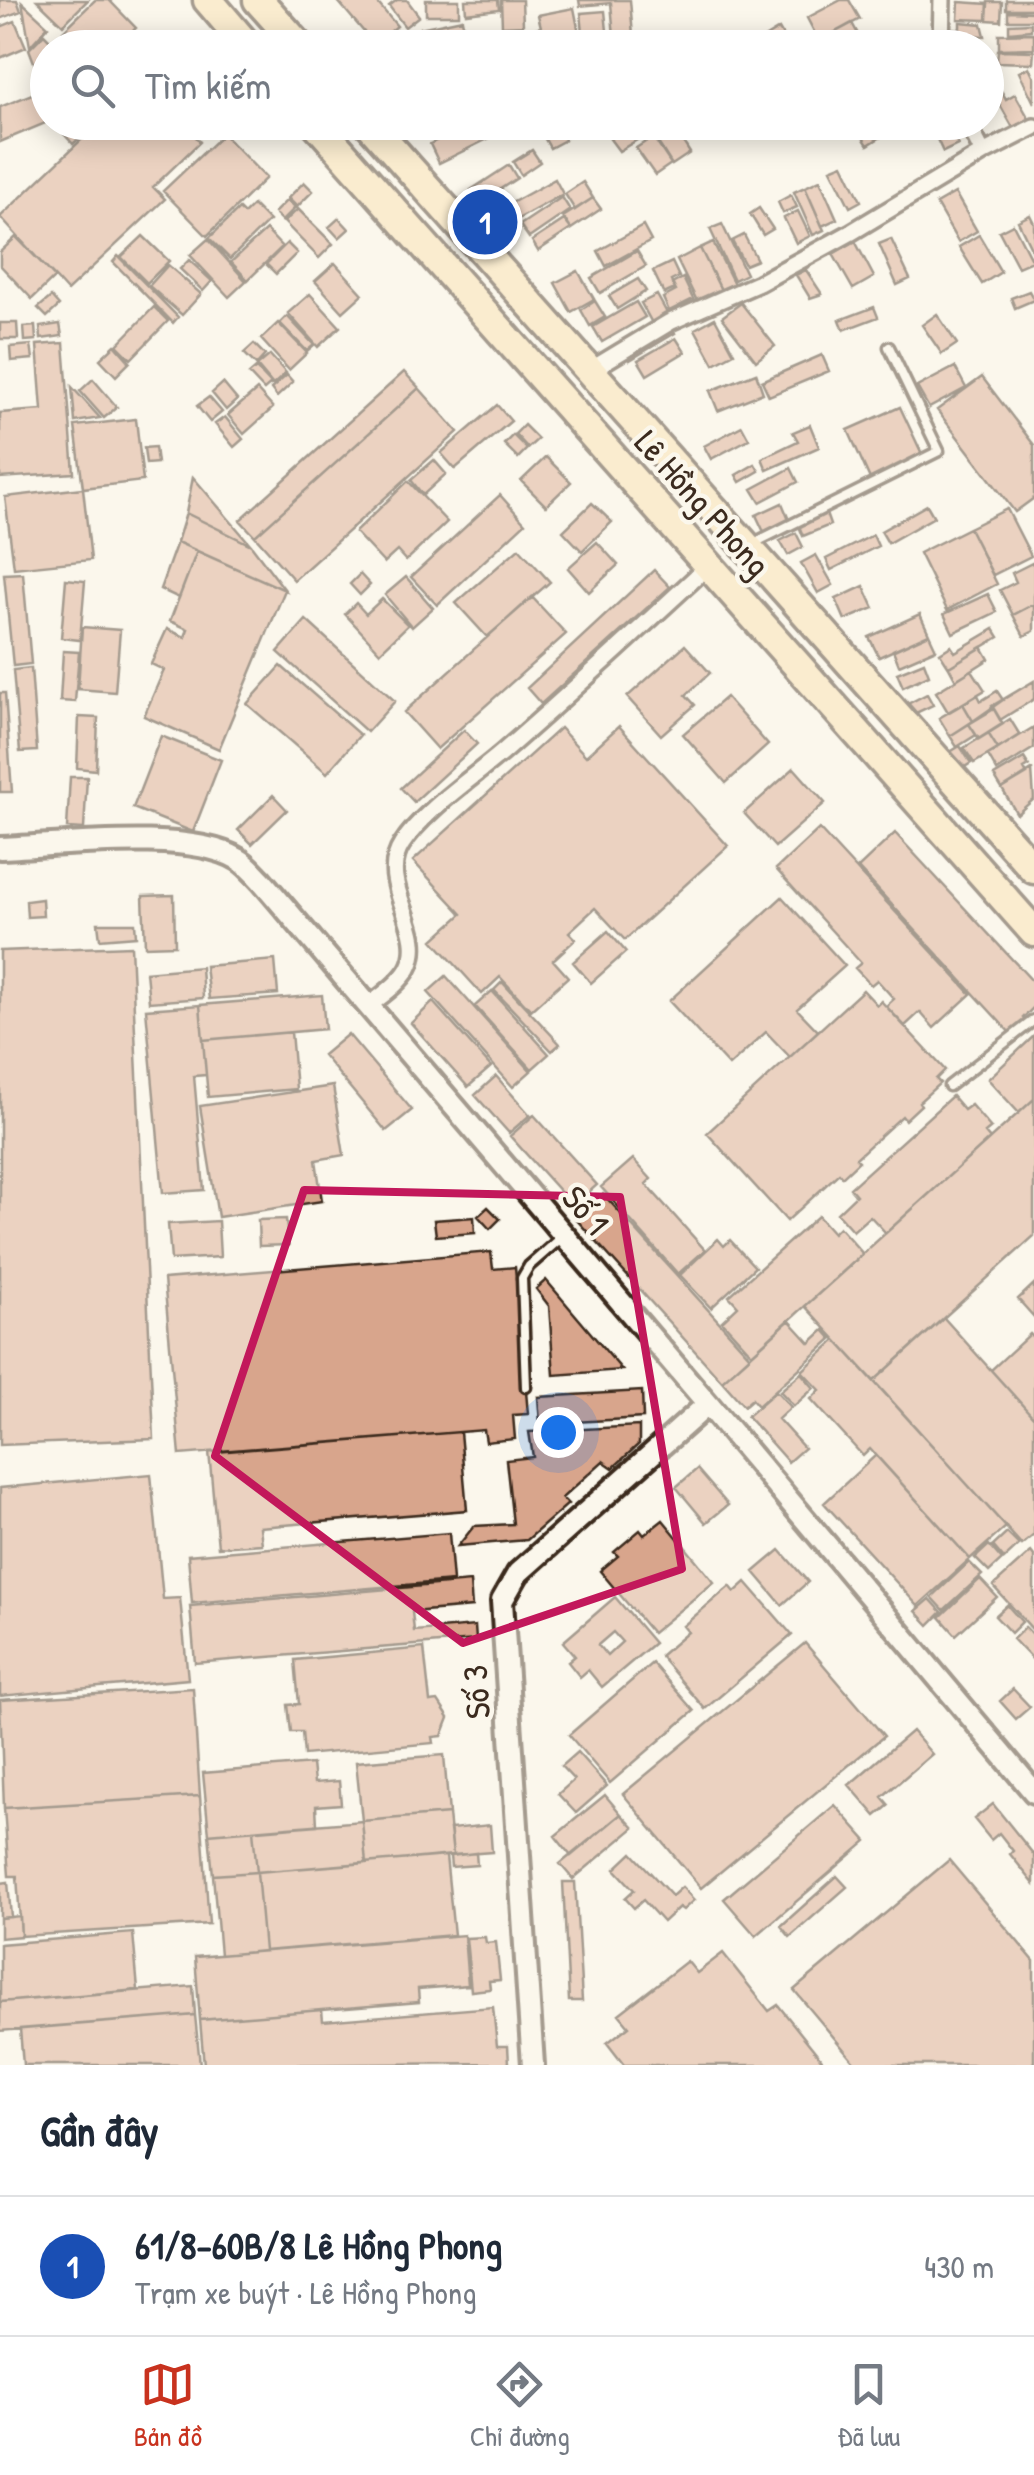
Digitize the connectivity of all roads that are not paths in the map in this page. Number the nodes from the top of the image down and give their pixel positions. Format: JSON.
{"nodes":[{"id":1,"x":208,"y":0,"type":"edge"},
{"id":2,"x":258,"y":0,"type":"edge"},
{"id":3,"x":942,"y":0,"type":"edge"},
{"id":4,"x":234,"y":30,"type":"edge"},
{"id":5,"x":284,"y":30,"type":"edge"},
{"id":6,"x":941,"y":30,"type":"edge"},
{"id":7,"x":1034,"y":127,"type":"edge"},
{"id":8,"x":331,"y":140,"type":"edge"},
{"id":9,"x":384,"y":140,"type":"edge"},
{"id":10,"x":977,"y":140,"type":"edge"},
{"id":11,"x":983,"y":152,"type":"junction"},
{"id":12,"x":890,"y":347,"type":"dead end"},
{"id":13,"x":590,"y":371,"type":"junction"},
{"id":14,"x":746,"y":547,"type":"junction"},
{"id":15,"x":708,"y":566,"type":"junction"},
{"id":16,"x":0,"y":848,"type":"edge"},
{"id":17,"x":1034,"y":869,"type":"edge"},
{"id":18,"x":1034,"y":932,"type":"edge"},
{"id":19,"x":369,"y":1006,"type":"junction"},
{"id":20,"x":1034,"y":1020,"type":"edge"},
{"id":21,"x":949,"y":1086,"type":"dead end"},
{"id":22,"x":564,"y":1235,"type":"junction"},
{"id":23,"x":526,"y":1386,"type":"dead end"},
{"id":24,"x":708,"y":1404,"type":"junction"},
{"id":25,"x":1034,"y":1792,"type":"edge"},
{"id":26,"x":532,"y":2065,"type":"edge"}],
"edges":[{"from":1,"to":4,"type":"highway"},
{"from":2,"to":5,"type":"highway"},
{"from":3,"to":6,"type":"street"},
{"from":7,"to":11,"type":"street"},
{"from":8,"to":15,"type":"highway","name":"Lê Hồng Phong"},
{"from":9,"to":13,"type":"highway","name":"Lê Hồng Phong"},
{"from":10,"to":11,"type":"street"},
{"from":11,"to":13,"type":"street"},
{"from":12,"to":14,"type":"lane"},
{"from":13,"to":14,"type":"highway","name":"Lê Hồng Phong"},
{"from":14,"to":17,"type":"highway","name":"Lê Hồng Phong"},
{"from":15,"to":18,"type":"highway","name":"Lê Hồng Phong"},
{"from":15,"to":19,"type":"street"},
{"from":16,"to":19,"type":"street","name":"Số 1"},
{"from":19,"to":22,"type":"street","name":"Số 1"},
{"from":20,"to":21,"type":"lane"},
{"from":22,"to":23,"type":"lane"},
{"from":22,"to":24,"type":"street","name":"Số 1"},
{"from":24,"to":25,"type":"street","name":"Số 1"},
{"from":24,"to":26,"type":"street","name":"Số 3"}]}
